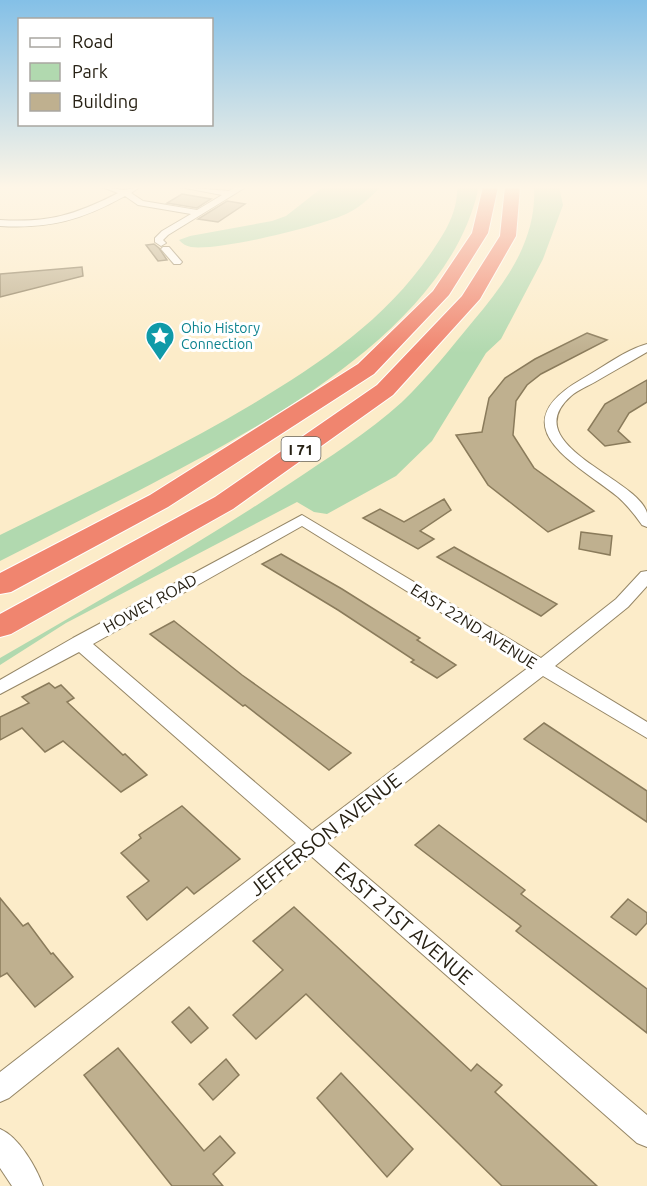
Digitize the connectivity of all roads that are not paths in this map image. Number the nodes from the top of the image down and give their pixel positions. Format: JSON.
{"nodes":[{"id":1,"x":160,"y":242,"type":"edge"},
{"id":2,"x":474,"y":242,"type":"edge"},
{"id":3,"x":504,"y":242,"type":"edge"},
{"id":4,"x":177,"y":262,"type":"dead end"},
{"id":5,"x":647,"y":347,"type":"edge"},
{"id":6,"x":302,"y":520,"type":"joint"},
{"id":7,"x":647,"y":522,"type":"edge"},
{"id":8,"x":647,"y":576,"type":"edge"},
{"id":9,"x":0,"y":585,"type":"edge"},
{"id":10,"x":0,"y":627,"type":"edge"},
{"id":11,"x":79,"y":642,"type":"junction"},
{"id":12,"x":542,"y":667,"type":"junction"},
{"id":13,"x":0,"y":688,"type":"edge"},
{"id":14,"x":647,"y":731,"type":"edge"},
{"id":15,"x":312,"y":843,"type":"junction"},
{"id":16,"x":0,"y":1089,"type":"edge"},
{"id":17,"x":647,"y":1133,"type":"edge"},
{"id":18,"x":0,"y":1143,"type":"edge"},
{"id":19,"x":29,"y":1186,"type":"edge"}],
"edges":[{"from":1,"to":4,"type":"street"},
{"from":2,"to":9,"type":"highway","number":"I 71"},
{"from":3,"to":10,"type":"highway","number":"I 71"},
{"from":5,"to":7,"type":"street"},
{"from":6,"to":11,"type":"street","name":"HOWEY ROAD"},
{"from":6,"to":12,"type":"street","name":"EAST 22ND AVENUE"},
{"from":8,"to":12,"type":"street","name":"JEFFERSON AVENUE"},
{"from":11,"to":13,"type":"street","name":"HOWEY ROAD"},
{"from":11,"to":15,"type":"street","name":"EAST 21ST AVENUE"},
{"from":12,"to":14,"type":"street","name":"EAST 22ND AVENUE"},
{"from":12,"to":15,"type":"street","name":"JEFFERSON AVENUE"},
{"from":15,"to":16,"type":"street","name":"JEFFERSON AVENUE"},
{"from":15,"to":17,"type":"street","name":"EAST 21ST AVENUE"},
{"from":18,"to":19,"type":"street"}]}
